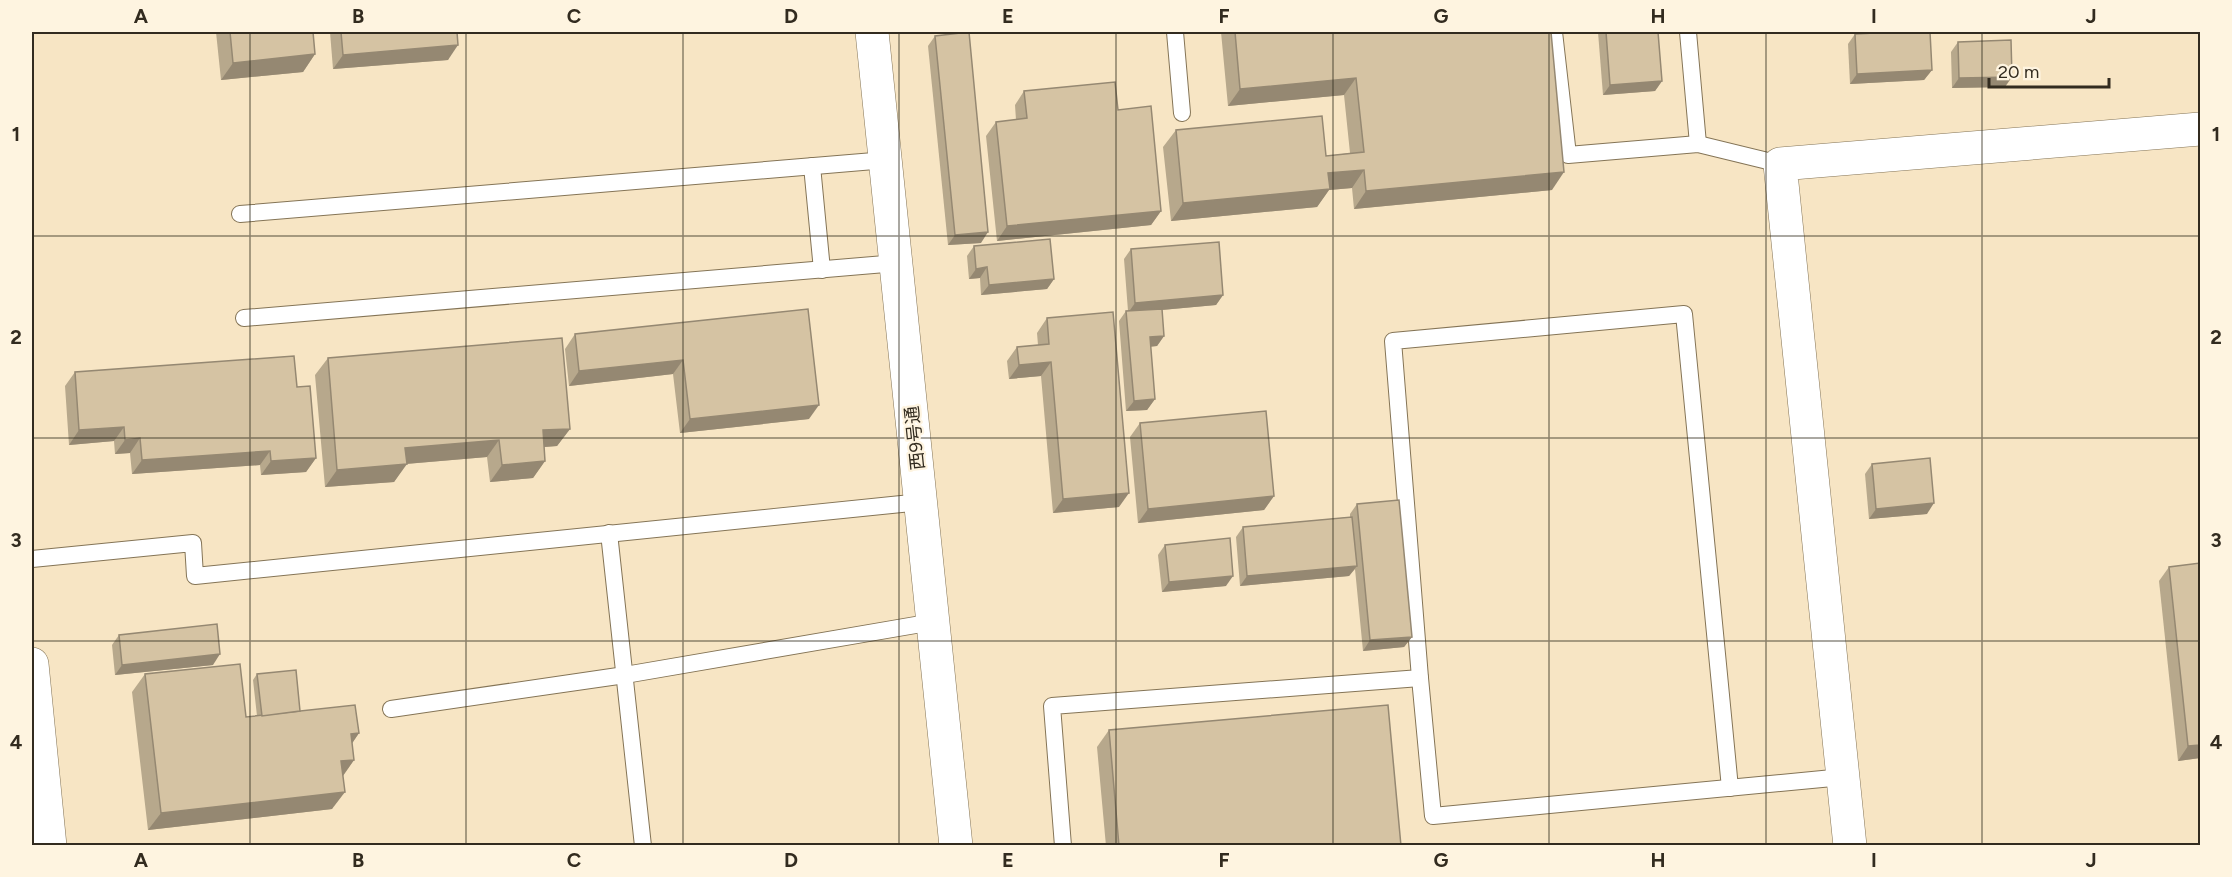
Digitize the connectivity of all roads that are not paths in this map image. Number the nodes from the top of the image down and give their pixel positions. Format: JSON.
{"nodes":[{"id":1,"x":873,"y":32,"type":"edge"},
{"id":2,"x":1175,"y":32,"type":"edge"},
{"id":3,"x":1554,"y":32,"type":"edge"},
{"id":4,"x":1688,"y":32,"type":"edge"},
{"id":5,"x":1182,"y":113,"type":"dead end"},
{"id":6,"x":2200,"y":129,"type":"edge"},
{"id":7,"x":1698,"y":144,"type":"junction"},
{"id":8,"x":886,"y":160,"type":"junction"},
{"id":9,"x":1780,"y":164,"type":"junction"},
{"id":10,"x":813,"y":166,"type":"junction"},
{"id":11,"x":240,"y":214,"type":"dead end"},
{"id":12,"x":897,"y":263,"type":"junction"},
{"id":13,"x":822,"y":270,"type":"junction"},
{"id":14,"x":244,"y":318,"type":"dead end"},
{"id":15,"x":921,"y":502,"type":"junction"},
{"id":16,"x":609,"y":533,"type":"junction"},
{"id":17,"x":32,"y":560,"type":"edge"},
{"id":18,"x":933,"y":621,"type":"junction"},
{"id":19,"x":32,"y":664,"type":"edge"},
{"id":20,"x":625,"y":675,"type":"junction"},
{"id":21,"x":1420,"y":678,"type":"junction"},
{"id":22,"x":391,"y":709,"type":"dead end"},
{"id":23,"x":1843,"y":777,"type":"junction"},
{"id":24,"x":1730,"y":788,"type":"junction"},
{"id":25,"x":50,"y":846,"type":"edge"},
{"id":26,"x":643,"y":846,"type":"edge"},
{"id":27,"x":956,"y":846,"type":"edge"},
{"id":28,"x":1063,"y":846,"type":"edge"},
{"id":29,"x":1850,"y":846,"type":"edge"}],
"edges":[{"from":1,"to":8,"type":"street","name":"西9号通"},
{"from":2,"to":5,"type":"lane"},
{"from":3,"to":7,"type":"lane"},
{"from":4,"to":7,"type":"lane"},
{"from":6,"to":9,"type":"street"},
{"from":7,"to":9,"type":"lane"},
{"from":8,"to":10,"type":"lane"},
{"from":8,"to":12,"type":"street","name":"西9号通"},
{"from":9,"to":23,"type":"street"},
{"from":10,"to":11,"type":"lane"},
{"from":10,"to":13,"type":"lane"},
{"from":12,"to":13,"type":"lane"},
{"from":12,"to":15,"type":"street","name":"西9号通"},
{"from":13,"to":14,"type":"lane"},
{"from":15,"to":16,"type":"lane"},
{"from":15,"to":18,"type":"street","name":"西9号通"},
{"from":16,"to":17,"type":"lane"},
{"from":16,"to":20,"type":"lane"},
{"from":18,"to":20,"type":"lane"},
{"from":18,"to":27,"type":"street","name":"西9号通"},
{"from":19,"to":25,"type":"street"},
{"from":20,"to":22,"type":"lane"},
{"from":20,"to":26,"type":"lane"},
{"from":21,"to":24,"type":"lane"},
{"from":21,"to":24,"type":"lane"},
{"from":21,"to":28,"type":"lane"},
{"from":23,"to":24,"type":"lane"},
{"from":23,"to":29,"type":"street"}]}
